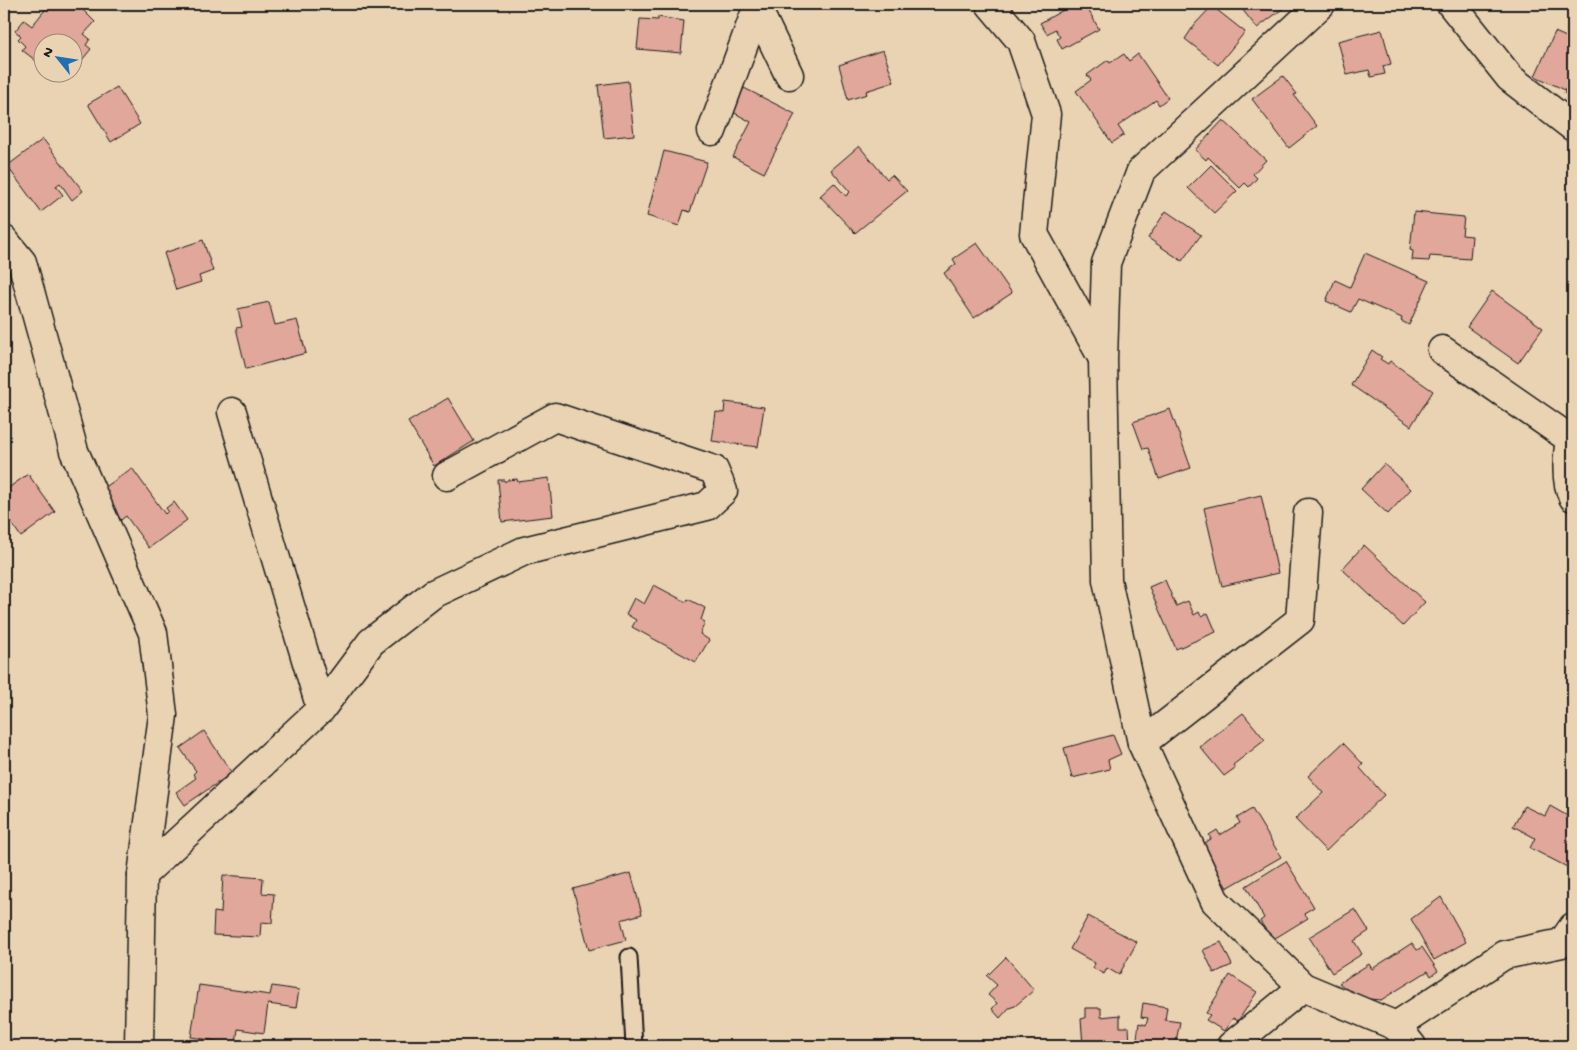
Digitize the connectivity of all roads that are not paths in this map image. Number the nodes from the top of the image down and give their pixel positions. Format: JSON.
{"nodes":[{"id":1,"x":990,"y":4,"type":"edge"},
{"id":2,"x":1322,"y":4,"type":"edge"},
{"id":3,"x":1451,"y":4,"type":"edge"},
{"id":4,"x":758,"y":6,"type":"edge"},
{"id":5,"x":789,"y":75,"type":"dead end"},
{"id":6,"x":1573,"y":127,"type":"edge"},
{"id":7,"x":712,"y":130,"type":"dead end"},
{"id":8,"x":4,"y":240,"type":"edge"},
{"id":9,"x":1442,"y":350,"type":"dead end"},
{"id":10,"x":1103,"y":359,"type":"junction"},
{"id":11,"x":232,"y":412,"type":"dead end"},
{"id":12,"x":1572,"y":440,"type":"edge"},
{"id":13,"x":447,"y":476,"type":"dead end"},
{"id":14,"x":1573,"y":497,"type":"edge"},
{"id":15,"x":1308,"y":513,"type":"dead end"},
{"id":16,"x":322,"y":709,"type":"junction"},
{"id":17,"x":1142,"y":743,"type":"junction"},
{"id":18,"x":142,"y":875,"type":"junction"},
{"id":19,"x":1573,"y":927,"type":"edge"},
{"id":20,"x":629,"y":956,"type":"dead end"},
{"id":21,"x":1304,"y":987,"type":"junction"},
{"id":22,"x":1404,"y":1036,"type":"edge"},
{"id":23,"x":139,"y":1046,"type":"edge"},
{"id":24,"x":634,"y":1046,"type":"edge"},
{"id":25,"x":1231,"y":1046,"type":"edge"}],
"edges":[{"from":1,"to":10,"type":"street"},
{"from":2,"to":10,"type":"street"},
{"from":3,"to":6,"type":"street"},
{"from":4,"to":5,"type":"street"},
{"from":4,"to":7,"type":"street"},
{"from":8,"to":18,"type":"street"},
{"from":9,"to":12,"type":"street"},
{"from":10,"to":17,"type":"street"},
{"from":11,"to":16,"type":"street"},
{"from":12,"to":14,"type":"street"},
{"from":13,"to":16,"type":"street"},
{"from":15,"to":17,"type":"street"},
{"from":16,"to":18,"type":"street"},
{"from":17,"to":21,"type":"street"},
{"from":18,"to":23,"type":"street"},
{"from":19,"to":22,"type":"street"},
{"from":20,"to":24,"type":"lane"},
{"from":21,"to":22,"type":"street"},
{"from":21,"to":25,"type":"street"}]}
